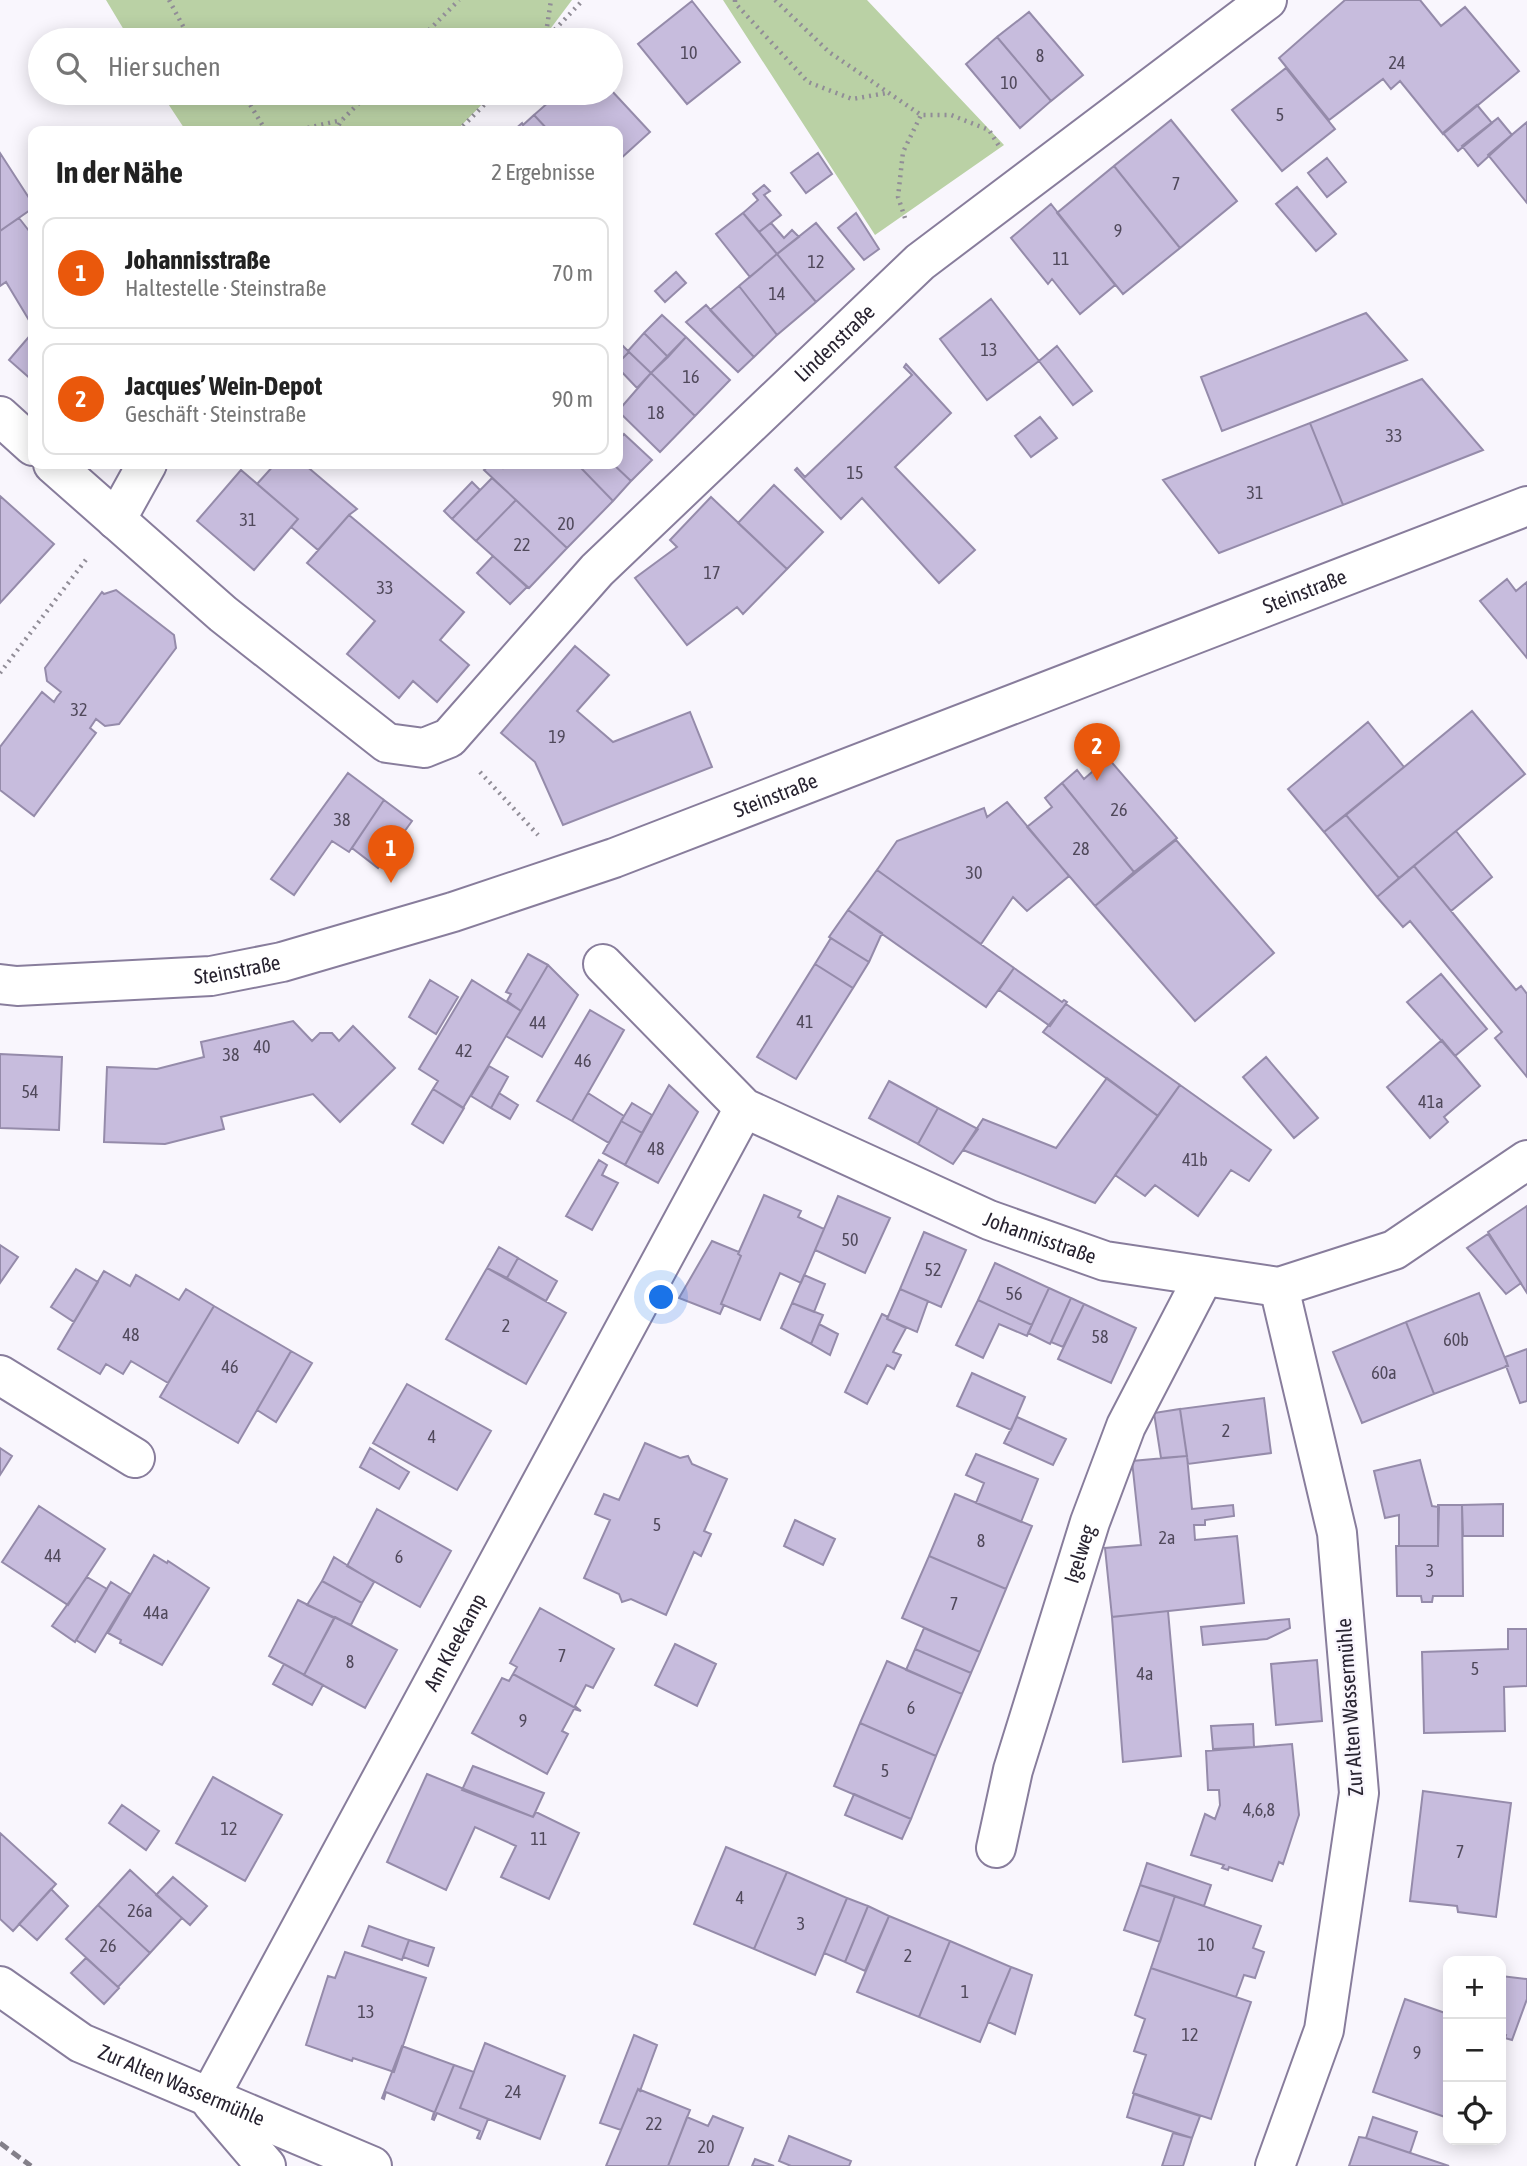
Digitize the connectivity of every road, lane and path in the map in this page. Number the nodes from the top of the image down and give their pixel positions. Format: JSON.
{"nodes":[{"id":1,"x":169,"y":0,"type":"edge"},
{"id":2,"x":459,"y":0,"type":"edge"},
{"id":3,"x":551,"y":0,"type":"edge"},
{"id":4,"x":583,"y":0,"type":"edge"},
{"id":5,"x":735,"y":0,"type":"edge"},
{"id":6,"x":775,"y":0,"type":"edge"},
{"id":7,"x":1267,"y":0,"type":"edge"},
{"id":8,"x":184,"y":28,"type":"edge"},
{"id":9,"x":431,"y":28,"type":"edge"},
{"id":10,"x":547,"y":28,"type":"edge"},
{"id":11,"x":556,"y":28,"type":"edge"},
{"id":12,"x":888,"y":93,"type":"junction"},
{"id":13,"x":250,"y":105,"type":"edge"},
{"id":14,"x":357,"y":105,"type":"edge"},
{"id":15,"x":484,"y":105,"type":"edge"},
{"id":16,"x":921,"y":115,"type":"junction"},
{"id":17,"x":342,"y":120,"type":"junction"},
{"id":18,"x":263,"y":126,"type":"edge"},
{"id":19,"x":316,"y":126,"type":"edge"},
{"id":20,"x":338,"y":126,"type":"edge"},
{"id":21,"x":463,"y":126,"type":"edge"},
{"id":22,"x":1023,"y":183,"type":"junction"},
{"id":23,"x":920,"y":262,"type":"junction"},
{"id":24,"x":0,"y":416,"type":"edge"},
{"id":25,"x":28,"y":441,"type":"edge"},
{"id":26,"x":59,"y":469,"type":"edge"},
{"id":27,"x":144,"y":469,"type":"edge"},
{"id":28,"x":1527,"y":506,"type":"edge"},
{"id":29,"x":116,"y":520,"type":"junction"},
{"id":30,"x":0,"y":673,"type":"edge"},
{"id":31,"x":449,"y":737,"type":"junction"},
{"id":32,"x":545,"y":842,"type":"dead end"},
{"id":33,"x":603,"y":964,"type":"dead end"},
{"id":34,"x":0,"y":985,"type":"edge"},
{"id":35,"x":744,"y":1108,"type":"junction"},
{"id":36,"x":1527,"y":1160,"type":"edge"},
{"id":37,"x":1203,"y":1276,"type":"junction"},
{"id":38,"x":1279,"y":1287,"type":"junction"},
{"id":39,"x":0,"y":1375,"type":"edge"},
{"id":40,"x":135,"y":1458,"type":"dead end"},
{"id":41,"x":996,"y":1848,"type":"dead end"},
{"id":42,"x":0,"y":1986,"type":"edge"},
{"id":43,"x":209,"y":2098,"type":"junction"},
{"id":44,"x":266,"y":2166,"type":"edge"},
{"id":45,"x":372,"y":2166,"type":"edge"},
{"id":46,"x":1275,"y":2166,"type":"edge"}],
"edges":[{"from":1,"to":8,"type":"path"},
{"from":2,"to":9,"type":"path"},
{"from":3,"to":10,"type":"path"},
{"from":4,"to":11,"type":"path"},
{"from":5,"to":12,"type":"path"},
{"from":6,"to":12,"type":"path"},
{"from":7,"to":22,"type":"street","name":"Lindenstraße"},
{"from":12,"to":16,"type":"path"},
{"from":13,"to":18,"type":"path"},
{"from":14,"to":17,"type":"path"},
{"from":15,"to":21,"type":"path"},
{"from":16,"to":22,"type":"path"},
{"from":16,"to":23,"type":"path"},
{"from":17,"to":19,"type":"path"},
{"from":17,"to":20,"type":"path"},
{"from":22,"to":23,"type":"street","name":"Lindenstraße"},
{"from":23,"to":31,"type":"street","name":"Lindenstraße"},
{"from":24,"to":25,"type":"street"},
{"from":26,"to":29,"type":"street"},
{"from":27,"to":29,"type":"street"},
{"from":28,"to":34,"type":"street","name":"Steinstraße"},
{"from":29,"to":30,"type":"path"},
{"from":29,"to":31,"type":"street"},
{"from":31,"to":32,"type":"path"},
{"from":33,"to":35,"type":"street","name":"Johannisstraße"},
{"from":35,"to":37,"type":"street","name":"Johannisstraße"},
{"from":35,"to":43,"type":"street","name":"Am Kleekamp"},
{"from":36,"to":38,"type":"street","name":"Johannisstraße"},
{"from":37,"to":38,"type":"street","name":"Johannisstraße"},
{"from":37,"to":41,"type":"street","name":"Igelweg"},
{"from":38,"to":46,"type":"street","name":"Zur Alten Wassermühle"},
{"from":39,"to":40,"type":"street"},
{"from":42,"to":43,"type":"street","name":"Zur Alten Wassermühle"},
{"from":43,"to":44,"type":"street"},
{"from":43,"to":45,"type":"street","name":"Zur Alten Wassermühle"}]}
